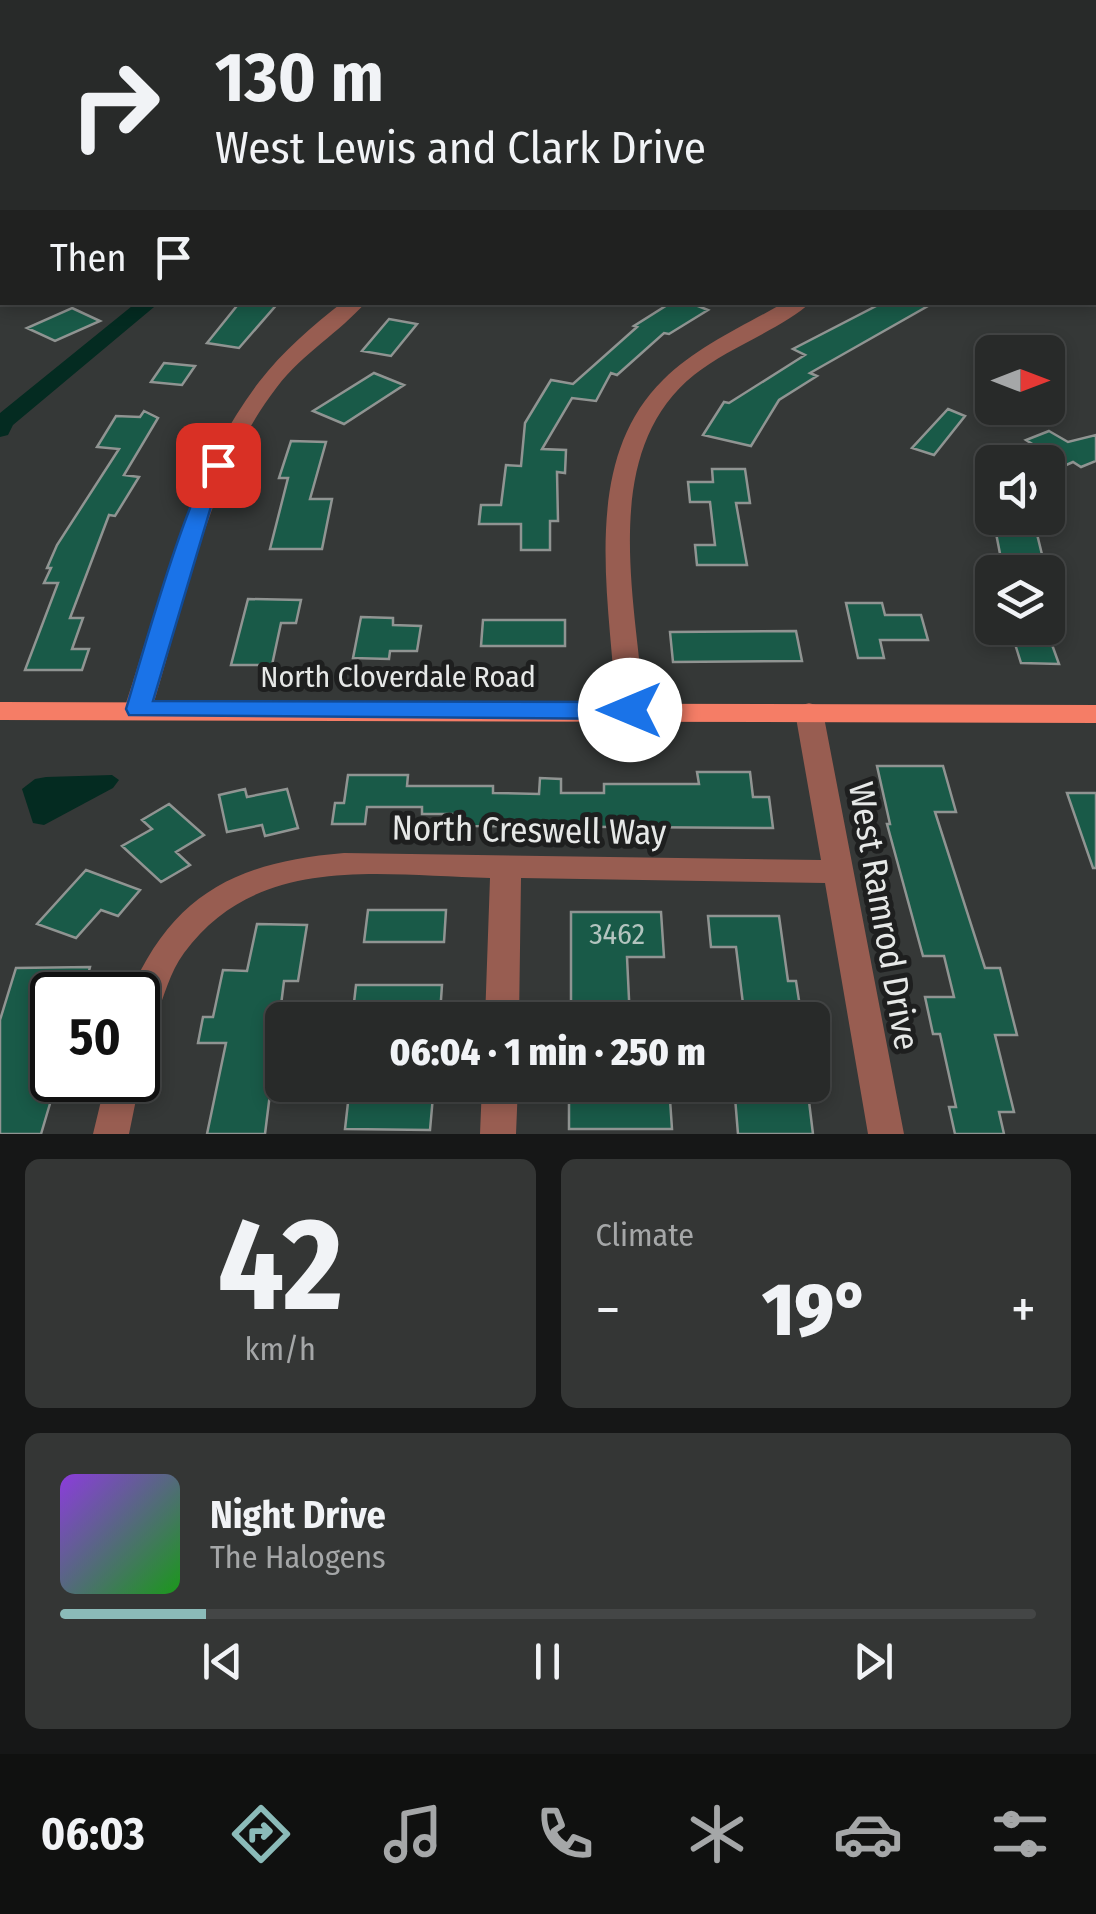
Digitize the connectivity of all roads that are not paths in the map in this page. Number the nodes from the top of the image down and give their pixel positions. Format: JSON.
{"nodes":[{"id":1,"x":190,"y":0,"type":"edge"},
{"id":2,"x":321,"y":0,"type":"edge"},
{"id":3,"x":518,"y":0,"type":"edge"},
{"id":4,"x":352,"y":305,"type":"edge"},
{"id":5,"x":796,"y":305,"type":"edge"},
{"id":6,"x":138,"y":709,"type":"junction"},
{"id":7,"x":630,"y":710,"type":"junction"},
{"id":8,"x":0,"y":711,"type":"edge"},
{"id":9,"x":809,"y":712,"type":"junction"},
{"id":10,"x":1096,"y":714,"type":"edge"},
{"id":11,"x":506,"y":867,"type":"junction"},
{"id":12,"x":838,"y":872,"type":"junction"},
{"id":13,"x":156,"y":972,"type":"edge"},
{"id":14,"x":502,"y":1002,"type":"edge"},
{"id":15,"x":118,"y":1102,"type":"edge"},
{"id":16,"x":499,"y":1102,"type":"edge"},
{"id":17,"x":110,"y":1134,"type":"edge"},
{"id":18,"x":498,"y":1134,"type":"edge"},
{"id":19,"x":886,"y":1134,"type":"edge"}],
"edges":[{"from":1,"to":2,"type":"street"},
{"from":2,"to":3,"type":"street"},
{"from":4,"to":6,"type":"street"},
{"from":5,"to":7,"type":"street"},
{"from":6,"to":7,"type":"main road","name":"North Cloverdale Road"},
{"from":6,"to":8,"type":"main road","name":"North Cloverdale Road"},
{"from":7,"to":9,"type":"main road","name":"North Cloverdale Road"},
{"from":9,"to":10,"type":"main road","name":"North Cloverdale Road"},
{"from":9,"to":12,"type":"street","name":"West Ramrod Drive"},
{"from":11,"to":12,"type":"street","name":"North Creswell Way"},
{"from":11,"to":13,"type":"street","name":"North Creswell Way"},
{"from":11,"to":14,"type":"street"},
{"from":12,"to":19,"type":"street","name":"West Ramrod Drive"},
{"from":15,"to":17,"type":"street"},
{"from":16,"to":18,"type":"street"}]}
